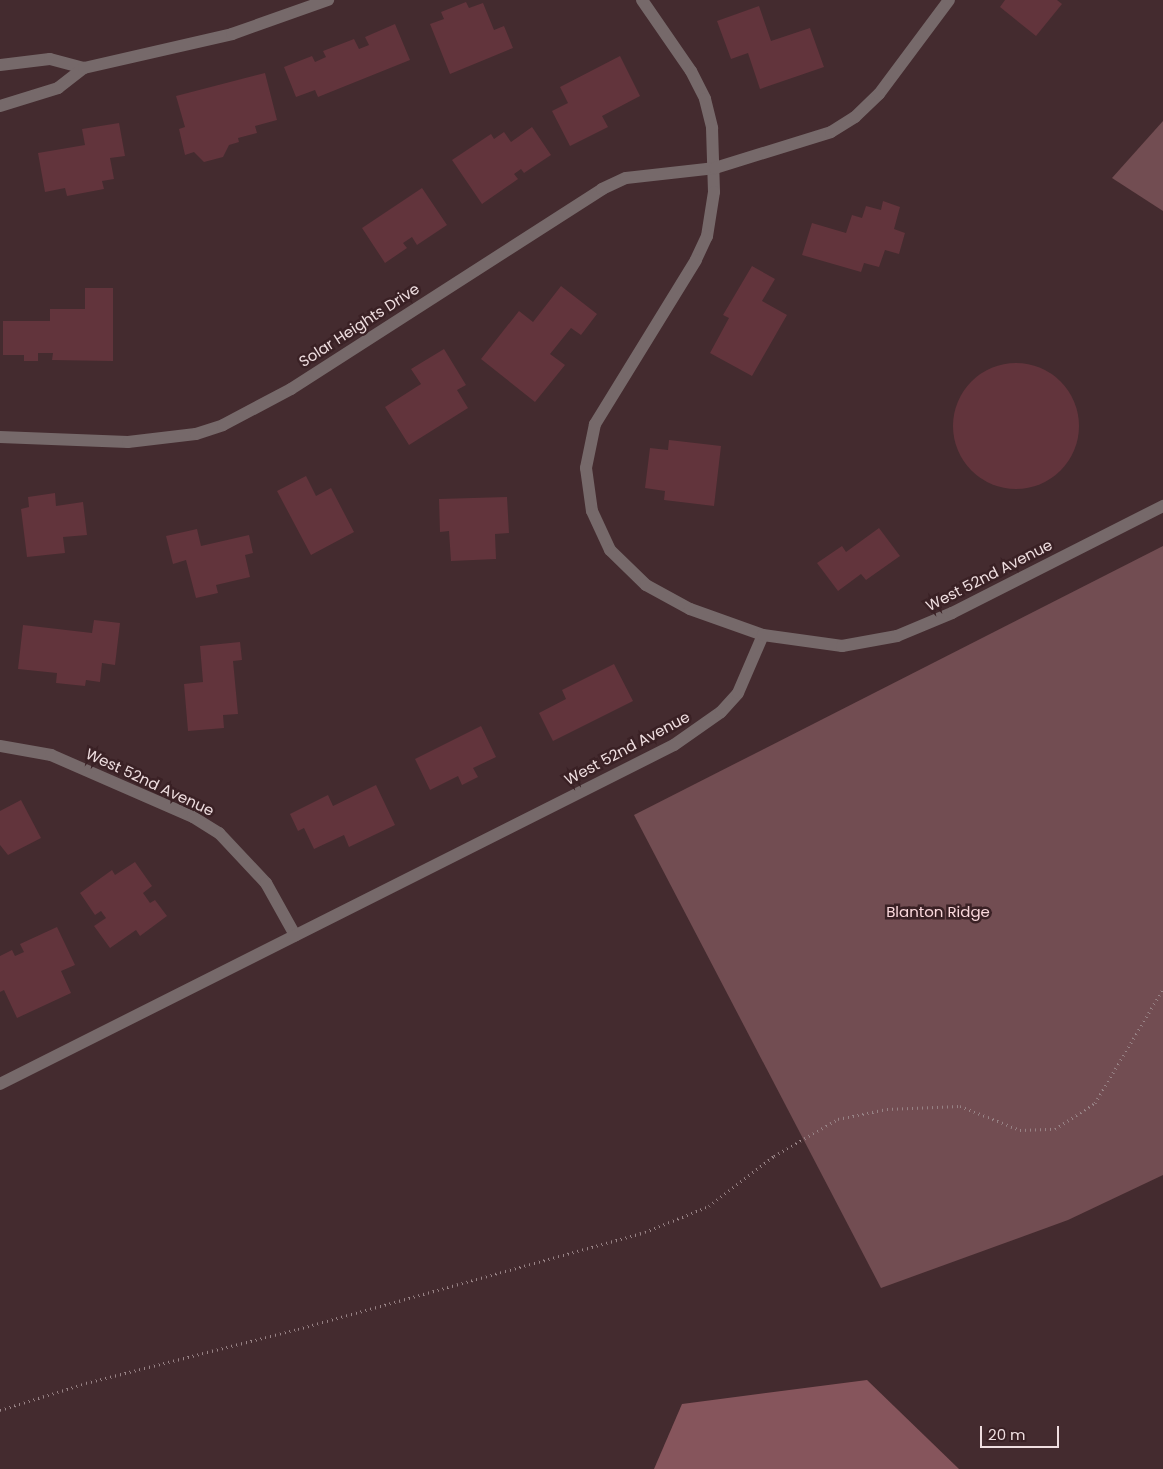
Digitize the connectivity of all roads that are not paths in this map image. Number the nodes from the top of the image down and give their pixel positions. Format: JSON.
{"nodes":[{"id":1,"x":328,"y":0,"type":"edge"},
{"id":2,"x":642,"y":0,"type":"edge"},
{"id":3,"x":949,"y":0,"type":"edge"},
{"id":4,"x":0,"y":65,"type":"edge"},
{"id":5,"x":84,"y":68,"type":"junction"},
{"id":6,"x":0,"y":106,"type":"edge"},
{"id":7,"x":715,"y":168,"type":"junction"},
{"id":8,"x":0,"y":437,"type":"edge"},
{"id":9,"x":1163,"y":506,"type":"edge"},
{"id":10,"x":763,"y":635,"type":"junction"},
{"id":11,"x":0,"y":746,"type":"edge"},
{"id":12,"x":295,"y":935,"type":"junction"},
{"id":13,"x":0,"y":1084,"type":"edge"}],
"edges":[{"from":1,"to":5,"type":"street"},
{"from":2,"to":7,"type":"street"},
{"from":3,"to":7,"type":"street","name":"Solar Heights Drive"},
{"from":4,"to":5,"type":"street"},
{"from":5,"to":6,"type":"street"},
{"from":7,"to":8,"type":"street","name":"Solar Heights Drive"},
{"from":7,"to":10,"type":"street"},
{"from":9,"to":10,"type":"street","name":"West 52nd Avenue"},
{"from":10,"to":12,"type":"street","name":"West 52nd Avenue"},
{"from":11,"to":12,"type":"street","name":"West 52nd Avenue"},
{"from":12,"to":13,"type":"street","name":"West 52nd Avenue"}]}
